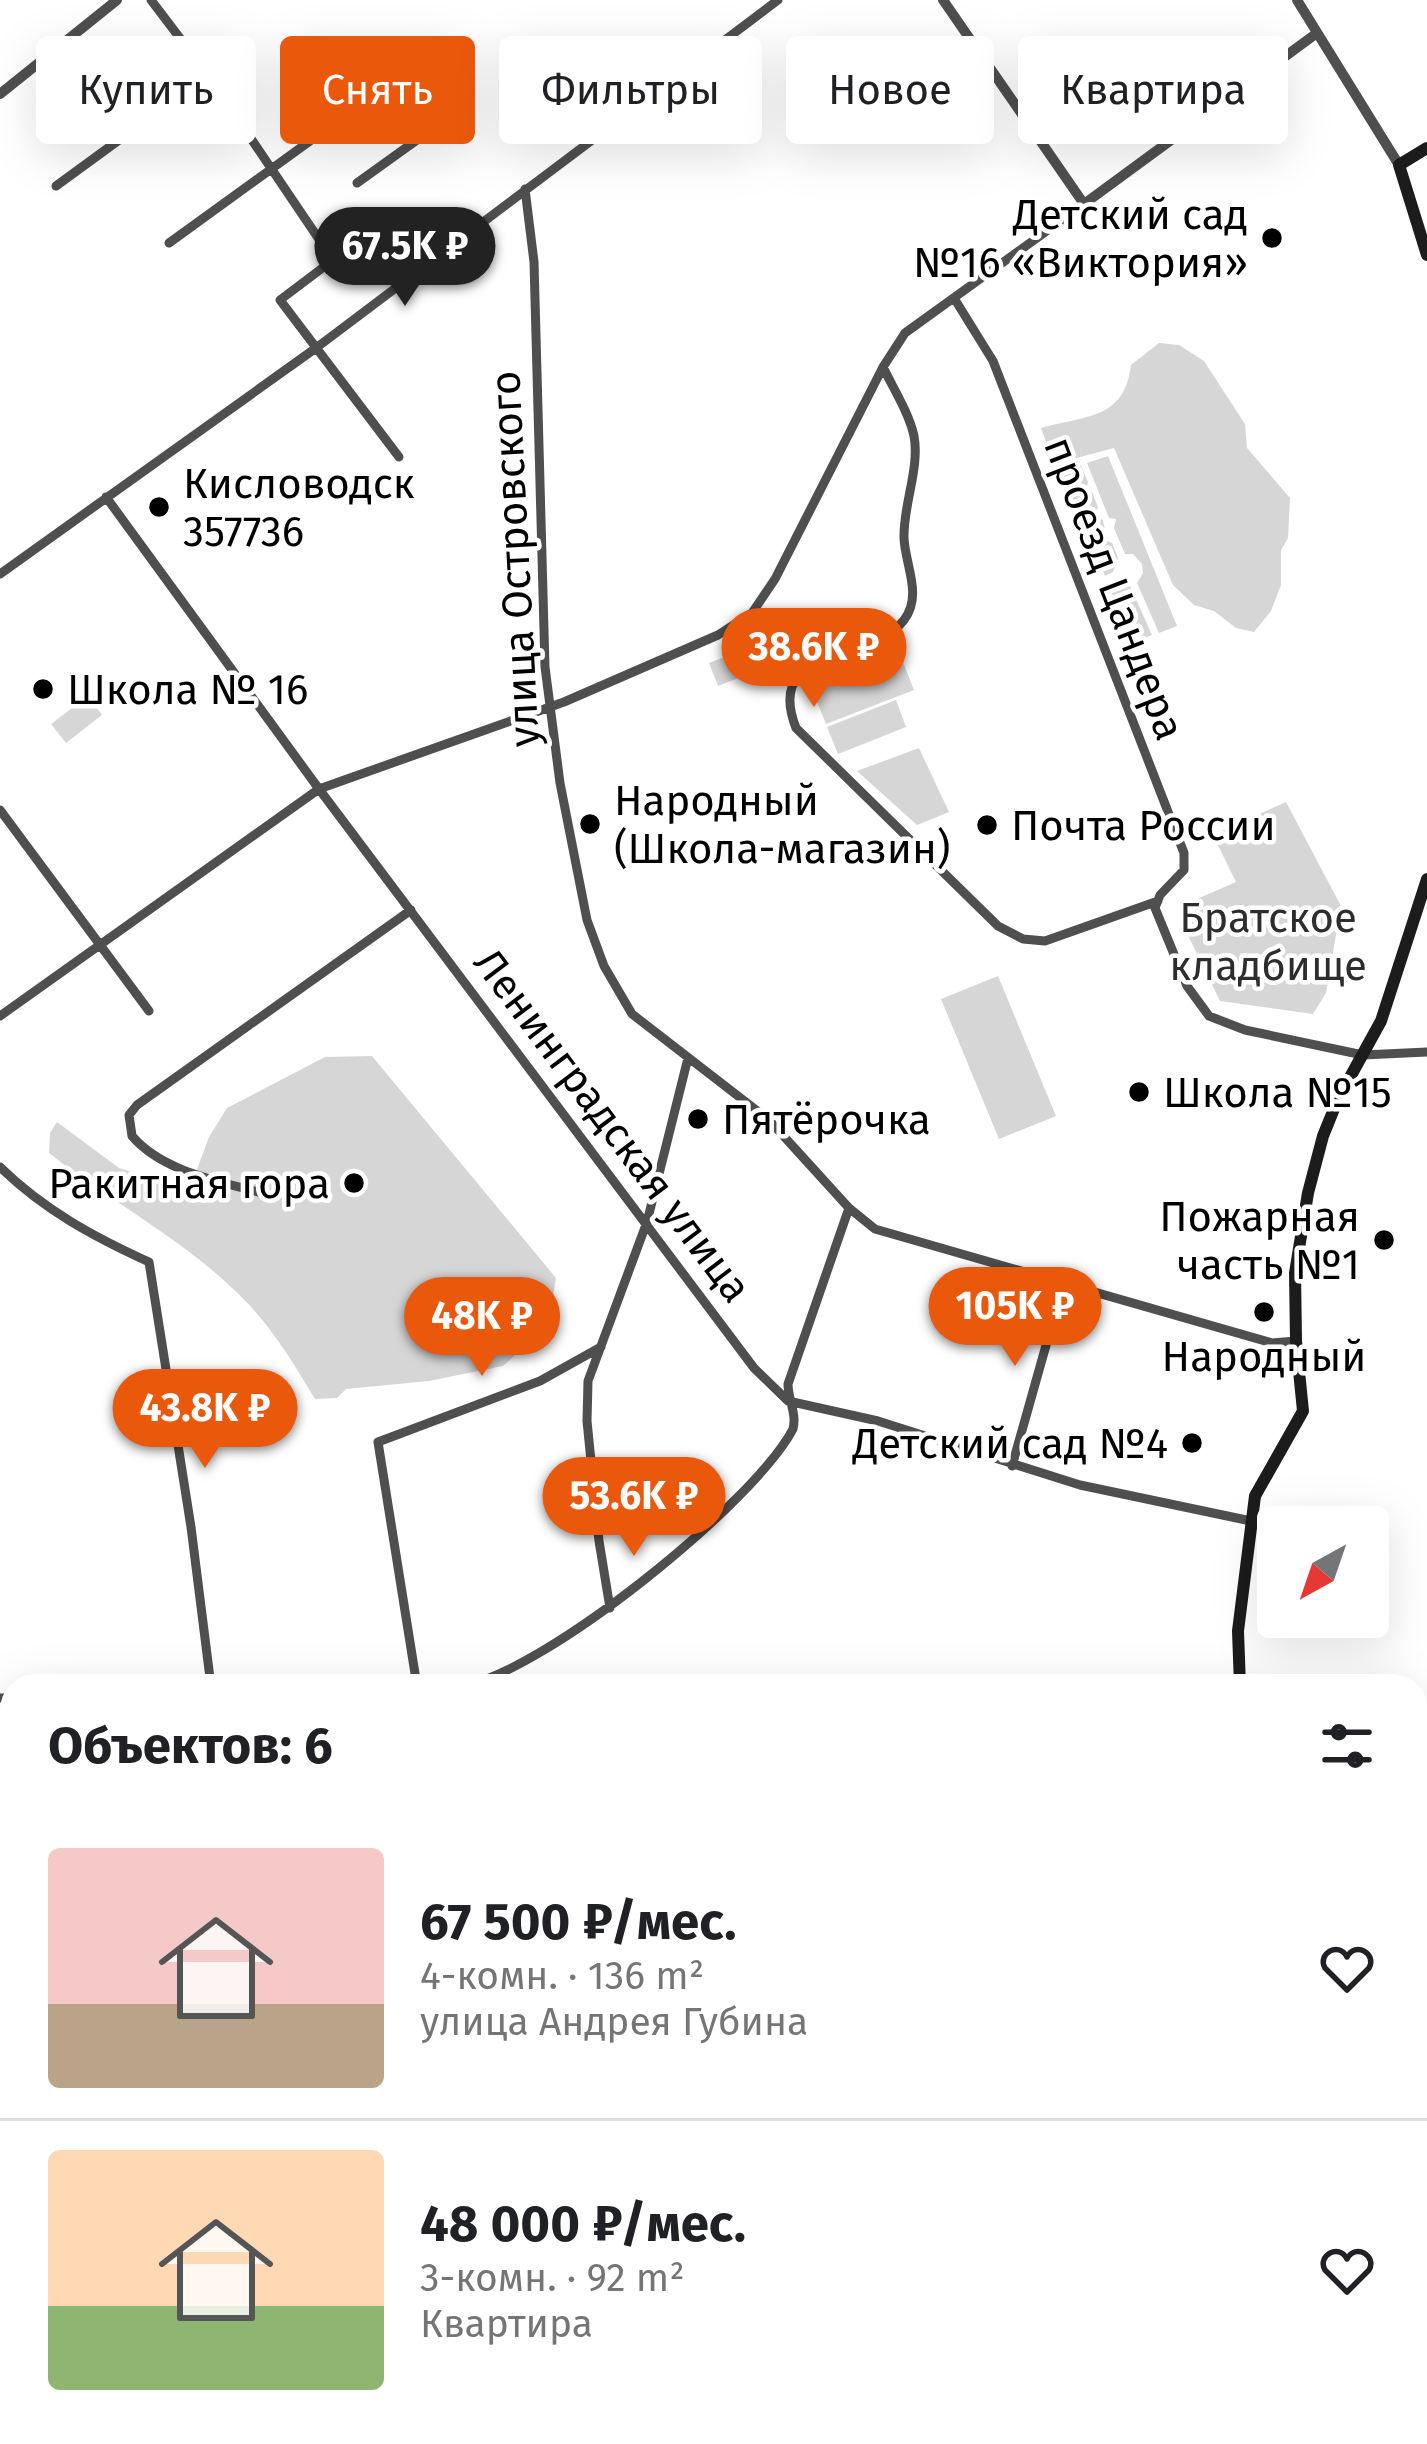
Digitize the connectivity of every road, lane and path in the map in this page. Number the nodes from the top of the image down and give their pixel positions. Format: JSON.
{"nodes":[{"id":1,"x":117,"y":0,"type":"edge"},
{"id":2,"x":151,"y":0,"type":"edge"},
{"id":3,"x":778,"y":0,"type":"edge"},
{"id":4,"x":943,"y":0,"type":"edge"},
{"id":5,"x":1297,"y":0,"type":"edge"},
{"id":6,"x":1317,"y":33,"type":"junction"},
{"id":7,"x":178,"y":36,"type":"edge"},
{"id":8,"x":0,"y":94,"type":"edge"},
{"id":9,"x":114,"y":144,"type":"edge"},
{"id":10,"x":253,"y":144,"type":"edge"},
{"id":11,"x":304,"y":144,"type":"edge"},
{"id":12,"x":411,"y":144,"type":"edge"},
{"id":13,"x":1427,"y":148,"type":"edge"},
{"id":14,"x":1399,"y":165,"type":"junction"},
{"id":15,"x":269,"y":169,"type":"junction"},
{"id":16,"x":357,"y":182,"type":"dead end"},
{"id":17,"x":56,"y":186,"type":"dead end"},
{"id":18,"x":525,"y":189,"type":"junction"},
{"id":19,"x":1084,"y":205,"type":"junction"},
{"id":20,"x":169,"y":243,"type":"dead end"},
{"id":21,"x":1427,"y":255,"type":"edge"},
{"id":22,"x":954,"y":298,"type":"junction"},
{"id":23,"x":316,"y":348,"type":"junction"},
{"id":24,"x":883,"y":367,"type":"junction"},
{"id":25,"x":399,"y":457,"type":"dead end"},
{"id":26,"x":106,"y":497,"type":"junction"},
{"id":27,"x":0,"y":574,"type":"edge"},
{"id":28,"x":550,"y":708,"type":"junction"},
{"id":29,"x":319,"y":789,"type":"junction"},
{"id":30,"x":2,"y":816,"type":"edge"},
{"id":31,"x":1427,"y":879,"type":"edge"},
{"id":32,"x":1158,"y":901,"type":"junction"},
{"id":33,"x":411,"y":910,"type":"junction"},
{"id":34,"x":102,"y":944,"type":"junction"},
{"id":35,"x":149,"y":1011,"type":"dead end"},
{"id":36,"x":0,"y":1016,"type":"edge"},
{"id":37,"x":1427,"y":1052,"type":"edge"},
{"id":38,"x":1363,"y":1055,"type":"junction"},
{"id":39,"x":688,"y":1058,"type":"junction"},
{"id":40,"x":0,"y":1167,"type":"edge"},
{"id":41,"x":262,"y":1192,"type":"dead end"},
{"id":42,"x":849,"y":1208,"type":"junction"},
{"id":43,"x":647,"y":1222,"type":"junction"},
{"id":44,"x":1063,"y":1285,"type":"junction"},
{"id":45,"x":1296,"y":1341,"type":"junction"},
{"id":46,"x":601,"y":1347,"type":"junction"},
{"id":47,"x":788,"y":1401,"type":"junction"},
{"id":48,"x":1012,"y":1466,"type":"junction"},
{"id":49,"x":1251,"y":1520,"type":"junction"},
{"id":50,"x":610,"y":1608,"type":"junction"},
{"id":51,"x":209,"y":1674,"type":"edge"},
{"id":52,"x":415,"y":1674,"type":"edge"},
{"id":53,"x":496,"y":1674,"type":"edge"},
{"id":54,"x":1240,"y":1674,"type":"edge"}],
"edges":[{"from":1,"to":8,"type":"street"},
{"from":2,"to":7,"type":"street"},
{"from":3,"to":18,"type":"street"},
{"from":4,"to":19,"type":"street"},
{"from":5,"to":6,"type":"street"},
{"from":6,"to":14,"type":"street"},
{"from":6,"to":19,"type":"street"},
{"from":9,"to":17,"type":"street"},
{"from":10,"to":15,"type":"street"},
{"from":11,"to":15,"type":"street"},
{"from":12,"to":16,"type":"street"},
{"from":13,"to":14,"type":"main road"},
{"from":14,"to":21,"type":"main road"},
{"from":15,"to":20,"type":"street"},
{"from":15,"to":23,"type":"street"},
{"from":18,"to":23,"type":"street"},
{"from":18,"to":28,"type":"street","name":"улица Островского"},
{"from":19,"to":22,"type":"street"},
{"from":22,"to":24,"type":"street"},
{"from":22,"to":32,"type":"street","name":"проезд Цандера"},
{"from":23,"to":25,"type":"street"},
{"from":23,"to":26,"type":"street"},
{"from":24,"to":28,"type":"street"},
{"from":24,"to":32,"type":"street"},
{"from":26,"to":27,"type":"street"},
{"from":26,"to":29,"type":"street","name":"Ленинградская улица"},
{"from":28,"to":29,"type":"street"},
{"from":28,"to":39,"type":"street","name":"улица Островского"},
{"from":29,"to":33,"type":"street","name":"Ленинградская улица"},
{"from":29,"to":34,"type":"street"},
{"from":30,"to":34,"type":"street"},
{"from":31,"to":38,"type":"main road"},
{"from":32,"to":38,"type":"street"},
{"from":33,"to":41,"type":"street"},
{"from":33,"to":43,"type":"street","name":"Ленинградская улица"},
{"from":34,"to":35,"type":"street"},
{"from":34,"to":36,"type":"street"},
{"from":37,"to":38,"type":"street"},
{"from":38,"to":45,"type":"main road"},
{"from":39,"to":42,"type":"street","name":"улица Островского"},
{"from":39,"to":43,"type":"street"},
{"from":40,"to":51,"type":"street"},
{"from":42,"to":44,"type":"street","name":"улица Островского"},
{"from":42,"to":47,"type":"street"},
{"from":43,"to":46,"type":"street"},
{"from":43,"to":47,"type":"street","name":"Ленинградская улица"},
{"from":44,"to":45,"type":"street","name":"улица Островского"},
{"from":44,"to":48,"type":"street"},
{"from":45,"to":49,"type":"main road"},
{"from":46,"to":50,"type":"street"},
{"from":46,"to":52,"type":"street"},
{"from":47,"to":48,"type":"street"},
{"from":47,"to":50,"type":"street"},
{"from":48,"to":49,"type":"street"},
{"from":49,"to":54,"type":"main road"},
{"from":50,"to":53,"type":"street"}]}
